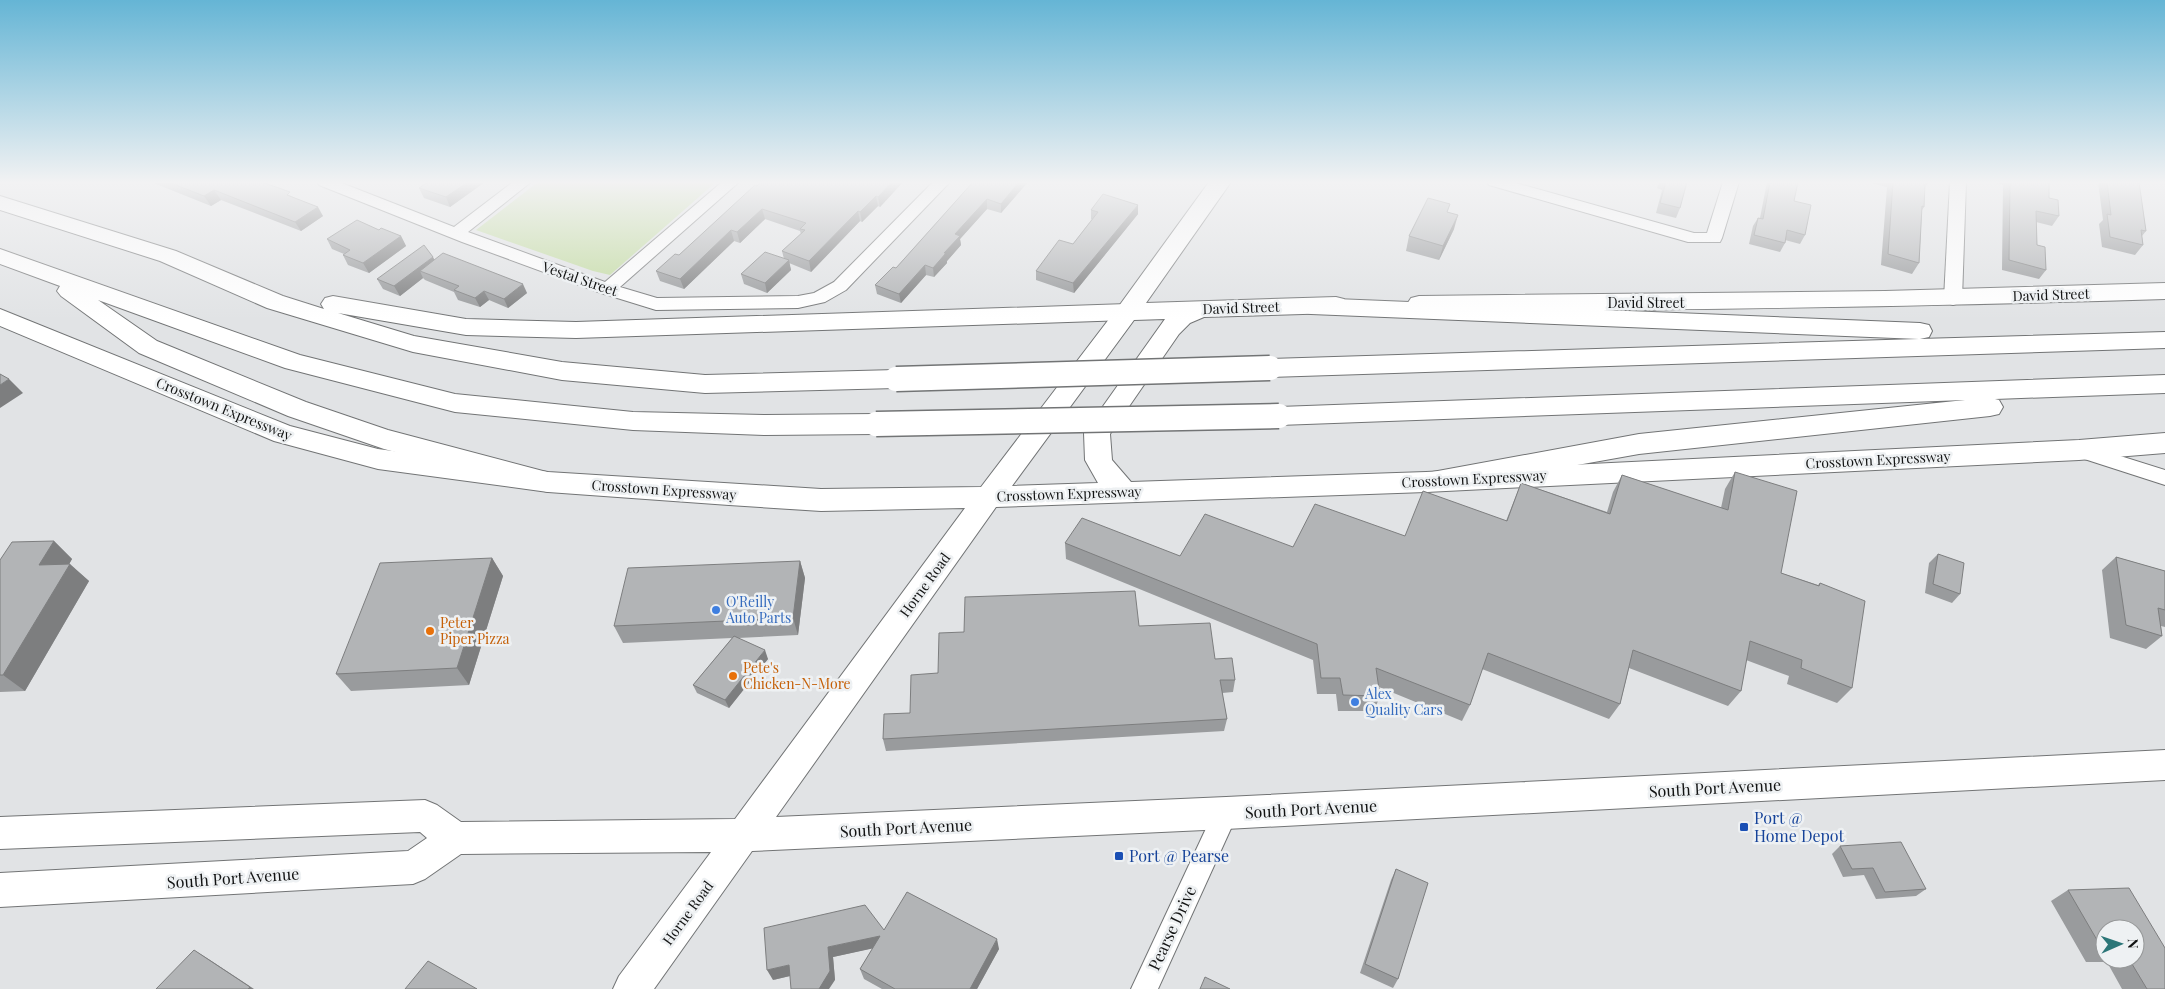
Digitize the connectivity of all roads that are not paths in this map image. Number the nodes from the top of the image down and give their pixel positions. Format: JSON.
{"nodes":[{"id":1,"x":81,"y":228,"type":"edge"},
{"id":2,"x":443,"y":228,"type":"edge"},
{"id":3,"x":462,"y":228,"type":"edge"},
{"id":4,"x":678,"y":228,"type":"edge"},
{"id":5,"x":897,"y":228,"type":"edge"},
{"id":6,"x":1187,"y":228,"type":"edge"},
{"id":7,"x":1659,"y":228,"type":"edge"},
{"id":8,"x":1717,"y":228,"type":"edge"},
{"id":9,"x":1956,"y":228,"type":"edge"},
{"id":10,"x":456,"y":233,"type":"junction"},
{"id":11,"x":0,"y":256,"type":"edge"},
{"id":12,"x":42,"y":271,"type":"junction"},
{"id":13,"x":238,"y":286,"type":"junction"},
{"id":14,"x":607,"y":289,"type":"junction"},
{"id":15,"x":2165,"y":291,"type":"edge"},
{"id":16,"x":1953,"y":298,"type":"junction"},
{"id":17,"x":1310,"y":306,"type":"junction"},
{"id":18,"x":1202,"y":310,"type":"junction"},
{"id":19,"x":1127,"y":312,"type":"junction"},
{"id":20,"x":0,"y":317,"type":"edge"},
{"id":21,"x":2156,"y":340,"type":"edge"},
{"id":22,"x":2165,"y":384,"type":"edge"},
{"id":23,"x":2165,"y":388,"type":"edge"},
{"id":24,"x":2165,"y":443,"type":"edge"},
{"id":25,"x":2079,"y":450,"type":"junction"},
{"id":26,"x":2165,"y":478,"type":"edge"},
{"id":27,"x":548,"y":482,"type":"junction"},
{"id":28,"x":1426,"y":482,"type":"junction"},
{"id":29,"x":1124,"y":492,"type":"junction"},
{"id":30,"x":988,"y":498,"type":"junction"},
{"id":31,"x":2165,"y":765,"type":"edge"},
{"id":32,"x":1226,"y":813,"type":"junction"},
{"id":33,"x":0,"y":834,"type":"edge"},
{"id":34,"x":745,"y":835,"type":"junction"},
{"id":35,"x":456,"y":838,"type":"junction"},
{"id":36,"x":0,"y":890,"type":"edge"},
{"id":37,"x":632,"y":989,"type":"edge"},
{"id":38,"x":1144,"y":989,"type":"edge"}],
"edges":[{"from":1,"to":13,"type":"main road"},
{"from":2,"to":10,"type":"street","name":"Vestal Street"},
{"from":3,"to":10,"type":"street"},
{"from":4,"to":14,"type":"street"},
{"from":5,"to":14,"type":"street","name":"Vestal Street"},
{"from":6,"to":19,"type":"main road","name":"Horne Road"},
{"from":7,"to":8,"type":"street"},
{"from":9,"to":16,"type":"street"},
{"from":10,"to":14,"type":"street","name":"Vestal Street"},
{"from":11,"to":12,"type":"main road"},
{"from":12,"to":22,"type":"main road","bridge":true},
{"from":12,"to":27,"type":"main road"},
{"from":13,"to":19,"type":"main road","name":"David Street"},
{"from":13,"to":21,"type":"main road","bridge":true},
{"from":15,"to":16,"type":"main road","name":"David Street"},
{"from":16,"to":17,"type":"main road","name":"David Street"},
{"from":17,"to":18,"type":"main road","name":"David Street"},
{"from":17,"to":21,"type":"main road"},
{"from":18,"to":19,"type":"main road","name":"David Street"},
{"from":18,"to":29,"type":"main road"},
{"from":19,"to":30,"type":"main road","name":"Horne Road"},
{"from":20,"to":27,"type":"main road","name":"Crosstown Expressway"},
{"from":23,"to":28,"type":"main road"},
{"from":24,"to":25,"type":"main road","name":"Crosstown Expressway"},
{"from":25,"to":26,"type":"street"},
{"from":25,"to":28,"type":"main road","name":"Crosstown Expressway"},
{"from":27,"to":30,"type":"main road","name":"Crosstown Expressway"},
{"from":28,"to":29,"type":"main road","name":"Crosstown Expressway"},
{"from":29,"to":30,"type":"main road","name":"Crosstown Expressway"},
{"from":30,"to":34,"type":"main road","name":"Horne Road"},
{"from":31,"to":32,"type":"main road","name":"South Port Avenue"},
{"from":32,"to":34,"type":"main road","name":"South Port Avenue"},
{"from":32,"to":38,"type":"street","name":"Pearse Drive"},
{"from":33,"to":35,"type":"main road"},
{"from":34,"to":35,"type":"main road","name":"South Port Avenue"},
{"from":34,"to":37,"type":"main road","name":"Horne Road"},
{"from":35,"to":36,"type":"main road","name":"South Port Avenue"}]}
